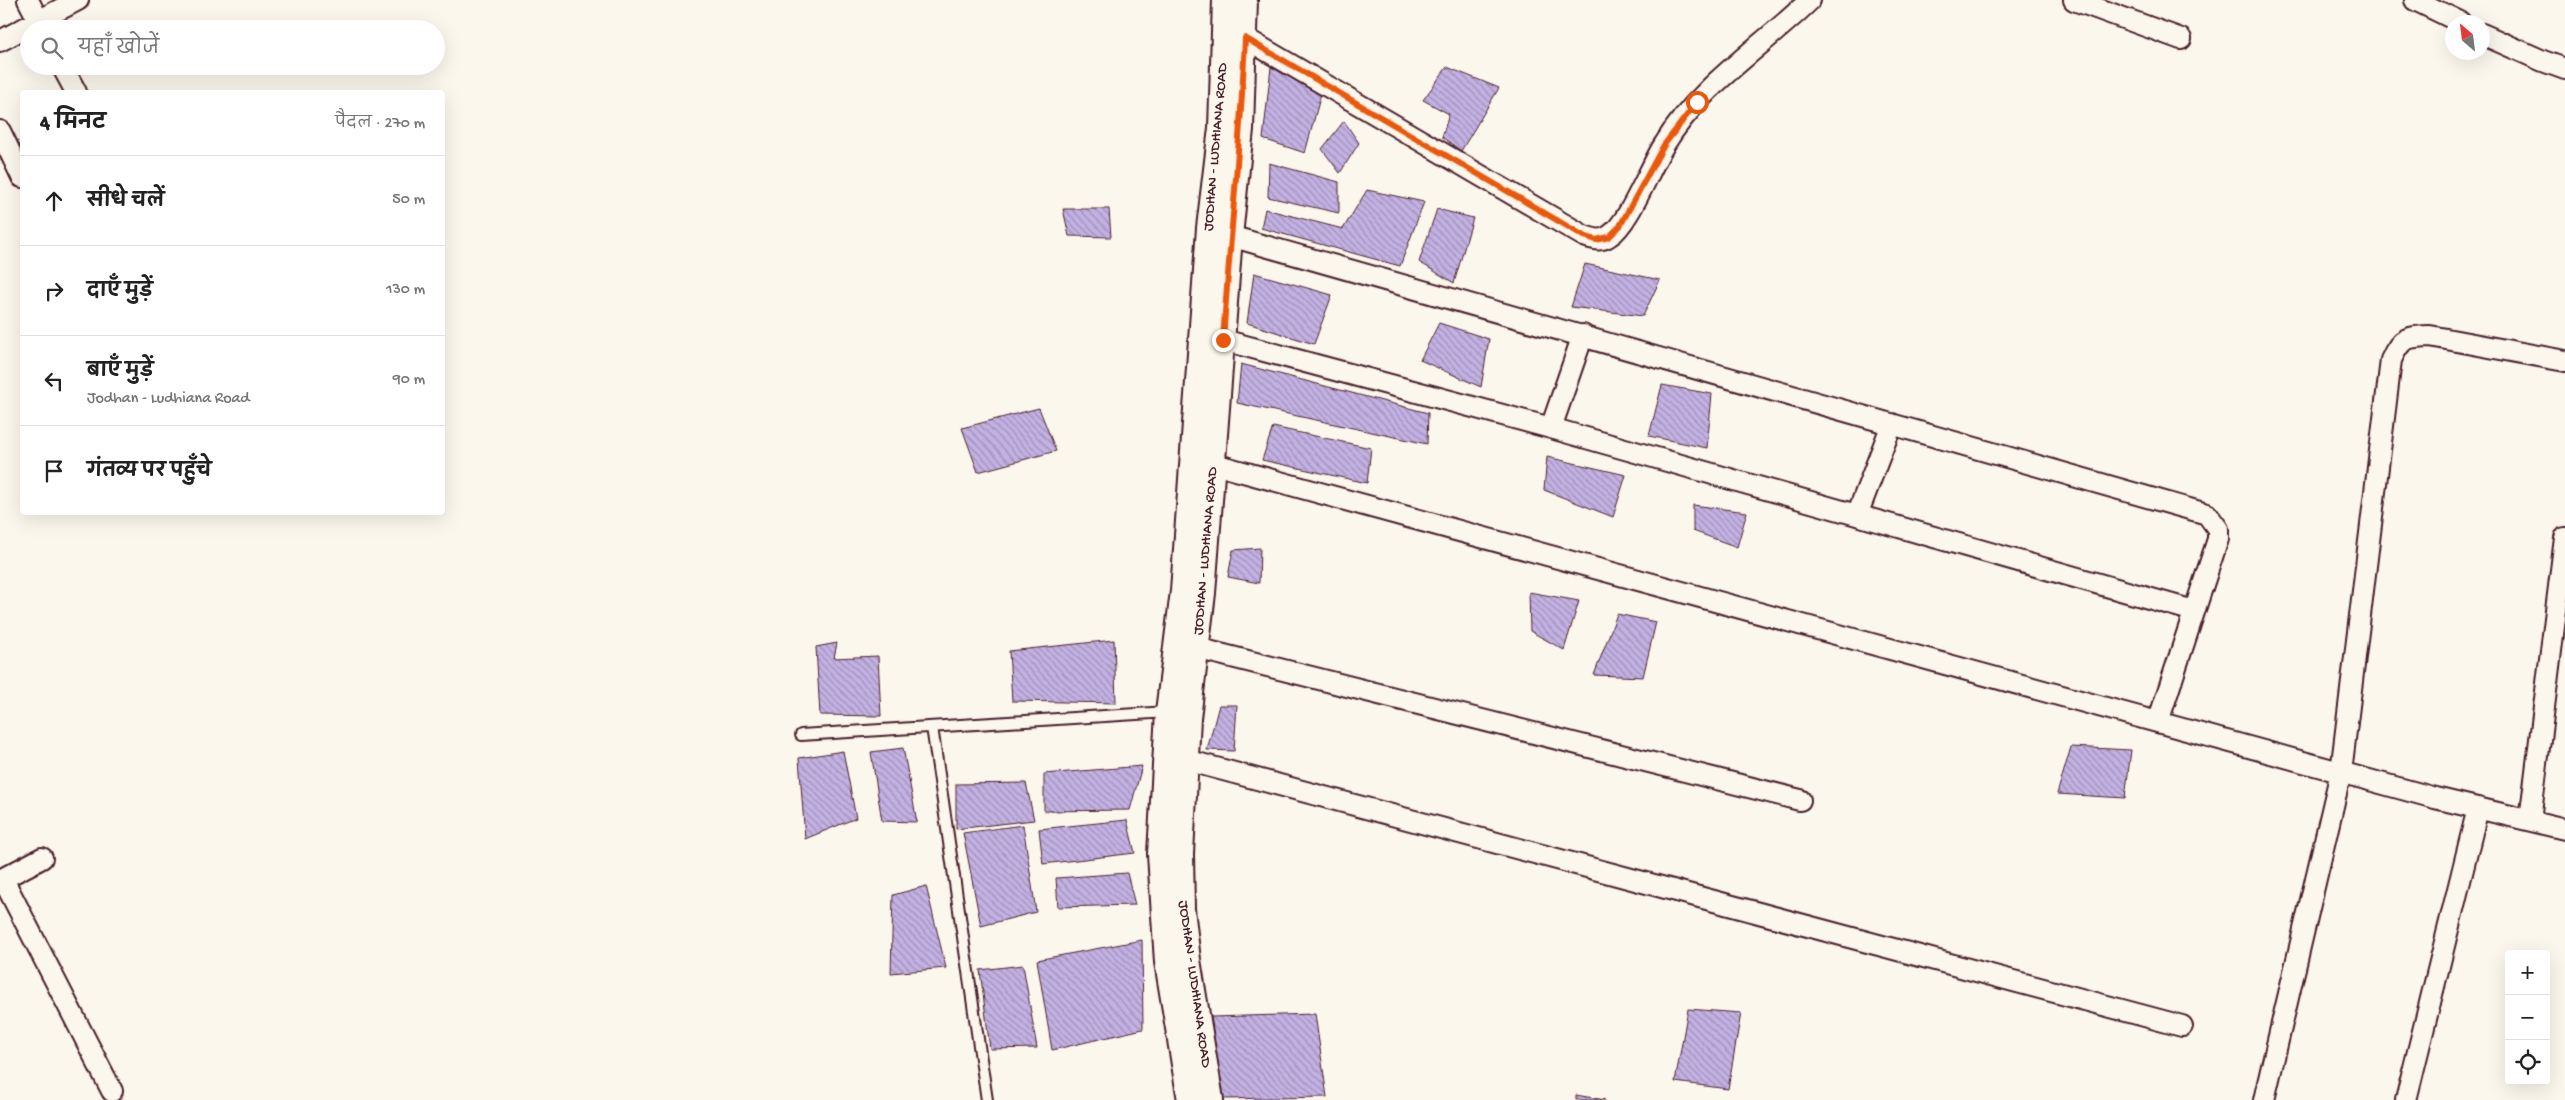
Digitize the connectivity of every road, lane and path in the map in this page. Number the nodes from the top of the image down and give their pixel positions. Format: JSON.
{"nodes":[{"id":1,"x":28,"y":0,"type":"edge"},
{"id":2,"x":78,"y":0,"type":"edge"},
{"id":3,"x":1225,"y":0,"type":"edge"},
{"id":4,"x":1246,"y":0,"type":"edge"},
{"id":5,"x":1810,"y":0,"type":"edge"},
{"id":6,"x":2074,"y":0,"type":"edge"},
{"id":7,"x":2415,"y":0,"type":"edge"},
{"id":8,"x":2446,"y":15,"type":"edge"},
{"id":9,"x":38,"y":20,"type":"edge"},
{"id":10,"x":48,"y":20,"type":"edge"},
{"id":11,"x":20,"y":33,"type":"edge"},
{"id":12,"x":1245,"y":38,"type":"junction"},
{"id":13,"x":2490,"y":38,"type":"edge"},
{"id":14,"x":2181,"y":39,"type":"dead end"},
{"id":15,"x":0,"y":41,"type":"edge"},
{"id":16,"x":2565,"y":69,"type":"edge"},
{"id":17,"x":67,"y":75,"type":"edge"},
{"id":18,"x":75,"y":90,"type":"edge"},
{"id":19,"x":0,"y":131,"type":"edge"},
{"id":20,"x":20,"y":173,"type":"edge"},
{"id":21,"x":1230,"y":236,"type":"junction"},
{"id":22,"x":1583,"y":335,"type":"junction"},
{"id":23,"x":1223,"y":340,"type":"junction"},
{"id":24,"x":2565,"y":361,"type":"edge"},
{"id":25,"x":1892,"y":424,"type":"junction"},
{"id":26,"x":1551,"y":428,"type":"junction"},
{"id":27,"x":1214,"y":464,"type":"junction"},
{"id":28,"x":1857,"y":515,"type":"junction"},
{"id":29,"x":2565,"y":538,"type":"edge"},
{"id":30,"x":2194,"y":611,"type":"junction"},
{"id":31,"x":1196,"y":648,"type":"junction"},
{"id":32,"x":1168,"y":712,"type":"junction"},
{"id":33,"x":2158,"y":722,"type":"junction"},
{"id":34,"x":932,"y":726,"type":"junction"},
{"id":35,"x":801,"y":734,"type":"dead end"},
{"id":36,"x":1186,"y":760,"type":"junction"},
{"id":37,"x":2341,"y":772,"type":"junction"},
{"id":38,"x":1800,"y":800,"type":"dead end"},
{"id":39,"x":2478,"y":808,"type":"junction"},
{"id":40,"x":2530,"y":820,"type":"junction"},
{"id":41,"x":2565,"y":829,"type":"edge"},
{"id":42,"x":42,"y":858,"type":"dead end"},
{"id":43,"x":2,"y":879,"type":"edge"},
{"id":44,"x":2182,"y":1026,"type":"dead end"},
{"id":45,"x":112,"y":1091,"type":"dead end"},
{"id":46,"x":987,"y":1100,"type":"edge"},
{"id":47,"x":1190,"y":1100,"type":"edge"},
{"id":48,"x":1210,"y":1100,"type":"edge"},
{"id":49,"x":2264,"y":1100,"type":"edge"},
{"id":50,"x":2406,"y":1100,"type":"edge"}],
"edges":[{"from":1,"to":9,"type":"street"},
{"from":2,"to":10,"type":"street"},
{"from":3,"to":32,"type":"street","name":"JODHAN - LUDHIANA ROAD"},
{"from":4,"to":12,"type":"street","name":"JODHAN - LUDHIANA ROAD"},
{"from":5,"to":12,"type":"street"},
{"from":6,"to":14,"type":"street"},
{"from":7,"to":8,"type":"street"},
{"from":11,"to":15,"type":"street"},
{"from":12,"to":21,"type":"street","name":"JODHAN - LUDHIANA ROAD"},
{"from":13,"to":16,"type":"street"},
{"from":17,"to":18,"type":"street"},
{"from":19,"to":20,"type":"street"},
{"from":21,"to":22,"type":"street"},
{"from":21,"to":23,"type":"street","name":"JODHAN - LUDHIANA ROAD"},
{"from":22,"to":25,"type":"street"},
{"from":22,"to":26,"type":"street"},
{"from":23,"to":26,"type":"street"},
{"from":23,"to":27,"type":"street","name":"JODHAN - LUDHIANA ROAD"},
{"from":24,"to":37,"type":"street"},
{"from":25,"to":28,"type":"street"},
{"from":25,"to":30,"type":"street"},
{"from":26,"to":28,"type":"street"},
{"from":27,"to":31,"type":"street","name":"JODHAN - LUDHIANA ROAD"},
{"from":27,"to":33,"type":"street"},
{"from":28,"to":30,"type":"street"},
{"from":29,"to":40,"type":"street"},
{"from":30,"to":33,"type":"street"},
{"from":31,"to":36,"type":"street","name":"JODHAN - LUDHIANA ROAD"},
{"from":31,"to":38,"type":"street"},
{"from":32,"to":34,"type":"lane"},
{"from":32,"to":47,"type":"street","name":"JODHAN - LUDHIANA ROAD"},
{"from":33,"to":37,"type":"street"},
{"from":34,"to":35,"type":"lane"},
{"from":34,"to":46,"type":"lane"},
{"from":36,"to":44,"type":"street"},
{"from":36,"to":48,"type":"street","name":"JODHAN - LUDHIANA ROAD"},
{"from":37,"to":39,"type":"street"},
{"from":37,"to":49,"type":"street"},
{"from":39,"to":40,"type":"street"},
{"from":39,"to":50,"type":"street"},
{"from":40,"to":41,"type":"street"},
{"from":42,"to":43,"type":"street"},
{"from":43,"to":45,"type":"street"}]}
